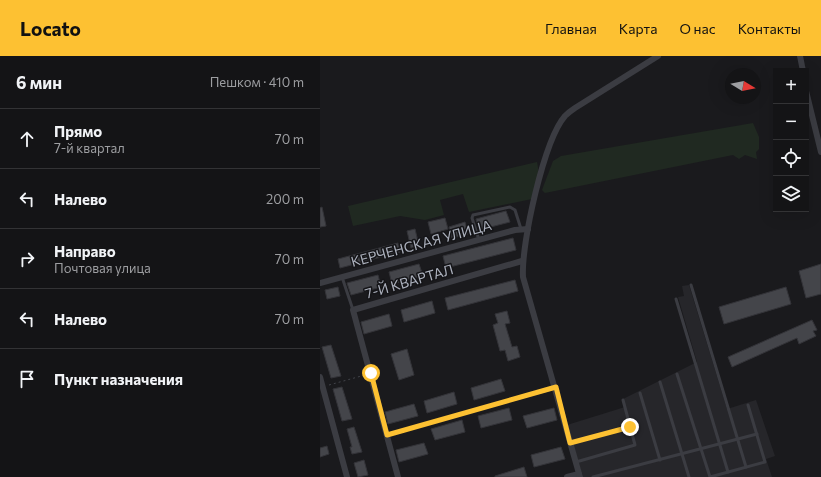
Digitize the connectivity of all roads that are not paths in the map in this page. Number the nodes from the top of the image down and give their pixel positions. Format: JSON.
{"nodes":[{"id":1,"x":658,"y":56,"type":"edge"},
{"id":2,"x":800,"y":56,"type":"edge"},
{"id":3,"x":802,"y":68,"type":"edge"},
{"id":4,"x":809,"y":103,"type":"edge"},
{"id":5,"x":821,"y":152,"type":"edge"},
{"id":6,"x":525,"y":229,"type":"junction"},
{"id":7,"x":479,"y":240,"type":"junction"},
{"id":8,"x":522,"y":261,"type":"junction"},
{"id":9,"x":342,"y":277,"type":"junction"},
{"id":10,"x":320,"y":283,"type":"edge"},
{"id":11,"x":691,"y":285,"type":"dead end"},
{"id":12,"x":676,"y":299,"type":"dead end"},
{"id":13,"x":354,"y":310,"type":"junction"},
{"id":14,"x":677,"y":374,"type":"dead end"},
{"id":15,"x":320,"y":377,"type":"edge"},
{"id":16,"x":660,"y":382,"type":"dead end"},
{"id":17,"x":556,"y":387,"type":"junction"},
{"id":18,"x":640,"y":393,"type":"dead end"},
{"id":19,"x":323,"y":400,"type":"edge"},
{"id":20,"x":623,"y":400,"type":"dead end"},
{"id":21,"x":748,"y":404,"type":"dead end"},
{"id":22,"x":630,"y":427,"type":"junction"},
{"id":23,"x":757,"y":434,"type":"junction"},
{"id":24,"x":387,"y":435,"type":"junction"},
{"id":25,"x":738,"y":439,"type":"junction"},
{"id":26,"x":570,"y":443,"type":"junction"},
{"id":27,"x":720,"y":444,"type":"junction"},
{"id":28,"x":700,"y":449,"type":"junction"},
{"id":29,"x":682,"y":454,"type":"junction"},
{"id":30,"x":660,"y":460,"type":"junction"},
{"id":31,"x":576,"y":462,"type":"junction"},
{"id":32,"x":746,"y":467,"type":"junction"},
{"id":33,"x":728,"y":472,"type":"junction"},
{"id":34,"x":580,"y":475,"type":"edge"},
{"id":35,"x":347,"y":477,"type":"edge"},
{"id":36,"x":398,"y":477,"type":"edge"},
{"id":37,"x":567,"y":477,"type":"edge"},
{"id":38,"x":593,"y":477,"type":"edge"},
{"id":39,"x":689,"y":477,"type":"edge"}],
"edges":[{"from":1,"to":6,"type":"street"},
{"from":2,"to":3,"type":"street"},
{"from":4,"to":5,"type":"street"},
{"from":6,"to":7,"type":"street","name":"КЕРЧЕНСКАЯ УЛИЦА"},
{"from":6,"to":7,"type":"lane"},
{"from":6,"to":8,"type":"street"},
{"from":7,"to":9,"type":"street","name":"КЕРЧЕНСКАЯ УЛИЦА"},
{"from":8,"to":13,"type":"street","name":"7-Й КВАРТАЛ"},
{"from":8,"to":17,"type":"street"},
{"from":9,"to":10,"type":"street","name":"КЕРЧЕНСКАЯ УЛИЦА"},
{"from":9,"to":13,"type":"lane"},
{"from":11,"to":25,"type":"lane"},
{"from":12,"to":27,"type":"lane"},
{"from":13,"to":24,"type":"street","name":"7-Й КВАРТАЛ"},
{"from":14,"to":28,"type":"lane"},
{"from":15,"to":19,"type":"street"},
{"from":16,"to":29,"type":"lane"},
{"from":17,"to":24,"type":"lane"},
{"from":17,"to":26,"type":"street"},
{"from":18,"to":30,"type":"lane"},
{"from":19,"to":35,"type":"street"},
{"from":20,"to":22,"type":"lane"},
{"from":21,"to":23,"type":"lane"},
{"from":22,"to":26,"type":"lane"},
{"from":22,"to":31,"type":"lane"},
{"from":23,"to":25,"type":"lane"},
{"from":23,"to":32,"type":"lane"},
{"from":24,"to":36,"type":"street","name":"7-Й КВАРТАЛ"},
{"from":25,"to":27,"type":"lane"},
{"from":25,"to":32,"type":"lane"},
{"from":26,"to":31,"type":"street"},
{"from":27,"to":28,"type":"lane"},
{"from":27,"to":33,"type":"lane"},
{"from":28,"to":29,"type":"lane"},
{"from":28,"to":33,"type":"lane"},
{"from":29,"to":30,"type":"lane"},
{"from":29,"to":39,"type":"lane"},
{"from":30,"to":38,"type":"lane"},
{"from":31,"to":34,"type":"street"},
{"from":32,"to":33,"type":"lane"},
{"from":34,"to":37,"type":"street"}]}
